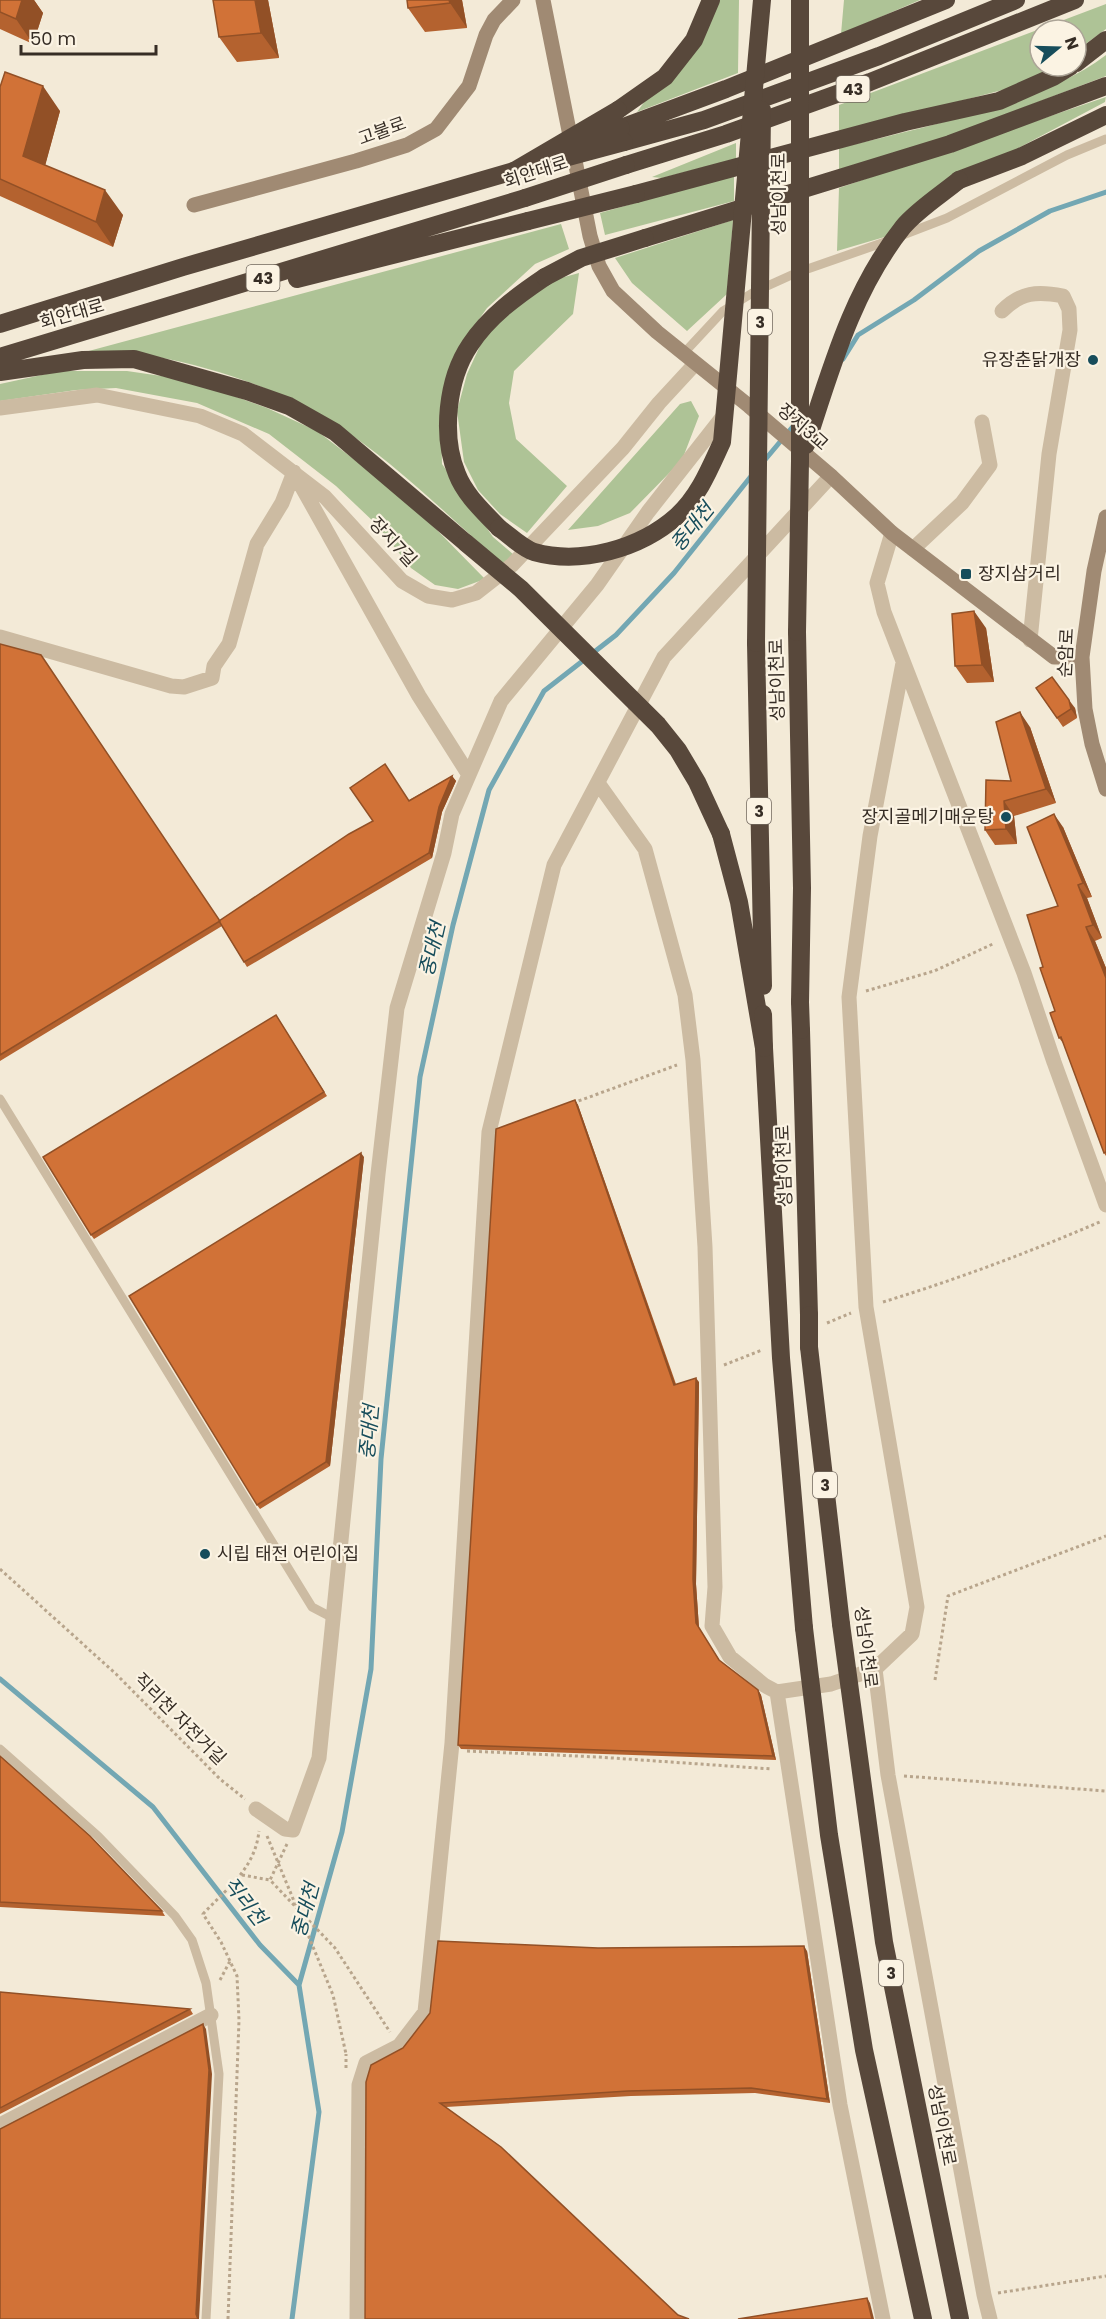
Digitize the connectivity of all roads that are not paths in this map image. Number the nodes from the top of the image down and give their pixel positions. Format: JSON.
{"nodes":[{"id":1,"x":513,"y":0,"type":"edge"},
{"id":2,"x":543,"y":0,"type":"edge"},
{"id":3,"x":711,"y":0,"type":"edge"},
{"id":4,"x":763,"y":0,"type":"edge"},
{"id":5,"x":800,"y":0,"type":"edge"},
{"id":6,"x":808,"y":0,"type":"edge"},
{"id":7,"x":946,"y":0,"type":"edge"},
{"id":8,"x":1016,"y":0,"type":"edge"},
{"id":9,"x":1075,"y":0,"type":"edge"},
{"id":10,"x":1106,"y":40,"type":"edge"},
{"id":11,"x":799,"y":44,"type":"junction"},
{"id":12,"x":1088,"y":54,"type":"edge"},
{"id":13,"x":1051,"y":78,"type":"edge"},
{"id":14,"x":1106,"y":86,"type":"edge"},
{"id":15,"x":1106,"y":115,"type":"edge"},
{"id":16,"x":621,"y":127,"type":"junction"},
{"id":17,"x":1106,"y":140,"type":"edge"},
{"id":18,"x":513,"y":171,"type":"junction"},
{"id":19,"x":194,"y":205,"type":"dead end"},
{"id":20,"x":1002,"y":311,"type":"dead end"},
{"id":21,"x":0,"y":324,"type":"edge"},
{"id":22,"x":86,"y":332,"type":"junction"},
{"id":23,"x":683,"y":354,"type":"junction"},
{"id":24,"x":0,"y":357,"type":"edge"},
{"id":25,"x":695,"y":364,"type":"junction"},
{"id":26,"x":0,"y":372,"type":"edge"},
{"id":27,"x":744,"y":402,"type":"junction"},
{"id":28,"x":0,"y":408,"type":"edge"},
{"id":29,"x":982,"y":422,"type":"dead end"},
{"id":30,"x":800,"y":460,"type":"junction"},
{"id":31,"x":294,"y":472,"type":"junction"},
{"id":32,"x":831,"y":476,"type":"junction"},
{"id":33,"x":1106,"y":517,"type":"edge"},
{"id":34,"x":892,"y":533,"type":"junction"},
{"id":35,"x":913,"y":549,"type":"junction"},
{"id":36,"x":0,"y":637,"type":"edge"},
{"id":37,"x":1030,"y":640,"type":"junction"},
{"id":38,"x":1082,"y":657,"type":"junction"},
{"id":39,"x":903,"y":663,"type":"junction"},
{"id":40,"x":469,"y":775,"type":"junction"},
{"id":41,"x":598,"y":783,"type":"junction"},
{"id":42,"x":1106,"y":789,"type":"edge"},
{"id":43,"x":764,"y":1048,"type":"junction"},
{"id":44,"x":0,"y":1099,"type":"edge"},
{"id":45,"x":1106,"y":1205,"type":"edge"},
{"id":46,"x":333,"y":1618,"type":"junction"},
{"id":47,"x":875,"y":1669,"type":"junction"},
{"id":48,"x":777,"y":1692,"type":"junction"},
{"id":49,"x":0,"y":1749,"type":"edge"},
{"id":50,"x":256,"y":1809,"type":"road end"},
{"id":51,"x":211,"y":2015,"type":"junction"},
{"id":52,"x":0,"y":2126,"type":"edge"},
{"id":53,"x":206,"y":2319,"type":"edge"},
{"id":54,"x":357,"y":2319,"type":"edge"},
{"id":55,"x":883,"y":2319,"type":"edge"},
{"id":56,"x":923,"y":2319,"type":"edge"},
{"id":57,"x":960,"y":2319,"type":"edge"},
{"id":58,"x":990,"y":2319,"type":"edge"}],
"edges":[{"from":1,"to":19,"type":"street","name":"고불로"},
{"from":2,"to":23,"type":"street"},
{"from":3,"to":16,"type":"highway"},
{"from":4,"to":14,"type":"highway","bridge":true},
{"from":4,"to":43,"type":"highway","name":"성남이천로","number":"3","bridge":true},
{"from":5,"to":11,"type":"highway","name":"성남이천로","number":"3","bridge":true},
{"from":6,"to":11,"type":"highway","bridge":true},
{"from":7,"to":16,"type":"highway"},
{"from":8,"to":16,"type":"highway","name":"회안대로","number":"43"},
{"from":9,"to":22,"type":"highway","name":"회안대로","number":"43","bridge":true},
{"from":10,"to":12,"type":"highway"},
{"from":11,"to":30,"type":"highway","name":"성남이천로","number":"3","bridge":true},
{"from":13,"to":22,"type":"highway","bridge":true},
{"from":15,"to":30,"type":"highway","bridge":true},
{"from":16,"to":18,"type":"highway","bridge":true},
{"from":16,"to":18,"type":"highway","name":"회안대로","number":"43","bridge":true},
{"from":17,"to":23,"type":"lane"},
{"from":18,"to":21,"type":"highway","name":"회안대로","number":"43"},
{"from":20,"to":37,"type":"street"},
{"from":22,"to":24,"type":"highway","name":"회안대로","number":"43"},
{"from":23,"to":25,"type":"street"},
{"from":25,"to":27,"type":"street"},
{"from":25,"to":31,"type":"street","name":"장지7길"},
{"from":26,"to":43,"type":"highway","bridge":true},
{"from":27,"to":32,"type":"street","name":"장지3교","bridge":true},
{"from":27,"to":40,"type":"street"},
{"from":28,"to":31,"type":"street","name":"장지7길"},
{"from":29,"to":35,"type":"street"},
{"from":30,"to":57,"type":"highway","name":"성남이천로","number":"3","bridge":true},
{"from":31,"to":36,"type":"street"},
{"from":31,"to":40,"type":"street"},
{"from":32,"to":34,"type":"street","name":"장지3교"},
{"from":32,"to":41,"type":"street"},
{"from":33,"to":38,"type":"street","name":"순암로"},
{"from":34,"to":35,"type":"street","name":"장지3교"},
{"from":34,"to":39,"type":"street"},
{"from":35,"to":37,"type":"street","name":"장지3교"},
{"from":37,"to":38,"type":"street","name":"장지3교"},
{"from":38,"to":42,"type":"street","name":"순암로"},
{"from":39,"to":45,"type":"street"},
{"from":39,"to":47,"type":"street"},
{"from":40,"to":46,"type":"street"},
{"from":41,"to":48,"type":"street"},
{"from":41,"to":54,"type":"street"},
{"from":43,"to":56,"type":"highway","name":"성남이천로","number":"3","bridge":true},
{"from":44,"to":46,"type":"lane"},
{"from":46,"to":50,"type":"street"},
{"from":47,"to":48,"type":"street"},
{"from":47,"to":58,"type":"street"},
{"from":48,"to":55,"type":"street"},
{"from":49,"to":51,"type":"lane"},
{"from":51,"to":52,"type":"street"},
{"from":51,"to":53,"type":"lane"}]}
